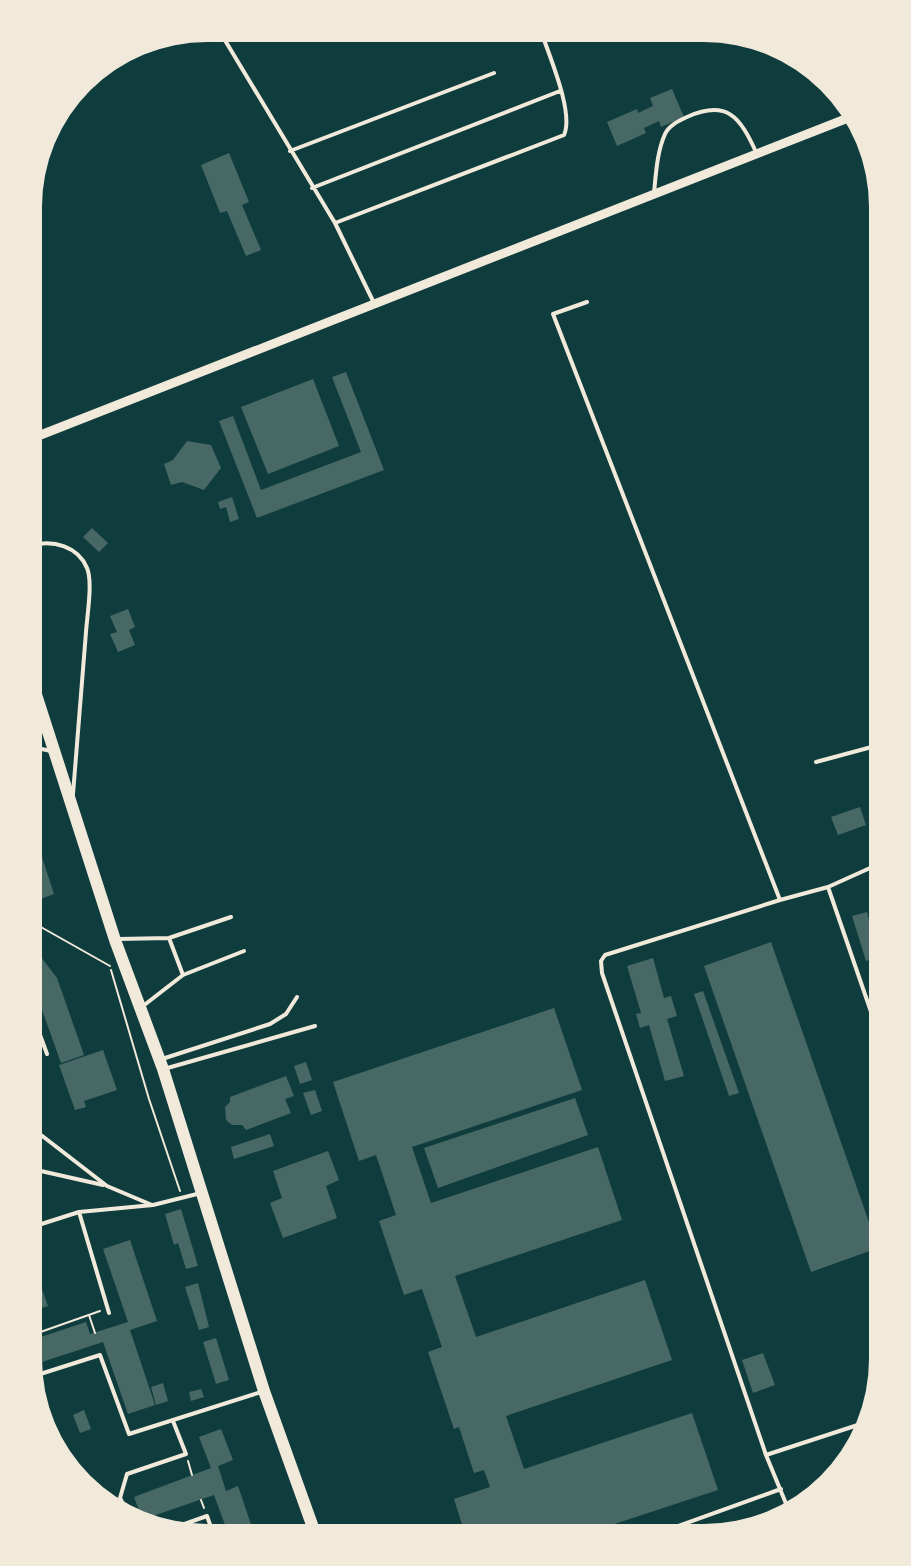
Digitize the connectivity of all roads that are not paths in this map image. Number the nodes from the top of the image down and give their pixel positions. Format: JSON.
{"nodes":[{"id":1,"x":226,"y":42,"type":"edge"},
{"id":2,"x":545,"y":42,"type":"edge"},
{"id":3,"x":494,"y":73,"type":"dead end"},
{"id":4,"x":560,"y":91,"type":"junction"},
{"id":5,"x":844,"y":120,"type":"edge"},
{"id":6,"x":290,"y":151,"type":"junction"},
{"id":7,"x":757,"y":153,"type":"junction"},
{"id":8,"x":312,"y":188,"type":"junction"},
{"id":9,"x":654,"y":193,"type":"junction"},
{"id":10,"x":335,"y":223,"type":"junction"},
{"id":11,"x":587,"y":302,"type":"dead end"},
{"id":12,"x":375,"y":303,"type":"junction"},
{"id":13,"x":42,"y":434,"type":"edge"},
{"id":14,"x":42,"y":543,"type":"edge"},
{"id":15,"x":42,"y":712,"type":"edge"},
{"id":16,"x":869,"y":747,"type":"edge"},
{"id":17,"x":42,"y":749,"type":"edge"},
{"id":18,"x":55,"y":751,"type":"junction"},
{"id":19,"x":816,"y":762,"type":"dead end"},
{"id":20,"x":72,"y":809,"type":"junction"},
{"id":21,"x":869,"y":869,"type":"edge"},
{"id":22,"x":828,"y":887,"type":"junction"},
{"id":23,"x":780,"y":900,"type":"junction"},
{"id":24,"x":231,"y":917,"type":"dead end"},
{"id":25,"x":169,"y":938,"type":"junction"},
{"id":26,"x":116,"y":940,"type":"junction"},
{"id":27,"x":244,"y":951,"type":"dead end"},
{"id":28,"x":183,"y":975,"type":"junction"},
{"id":29,"x":297,"y":997,"type":"dead end"},
{"id":30,"x":869,"y":1006,"type":"edge"},
{"id":31,"x":140,"y":1008,"type":"junction"},
{"id":32,"x":315,"y":1026,"type":"dead end"},
{"id":33,"x":42,"y":1040,"type":"edge"},
{"id":34,"x":47,"y":1054,"type":"dead end"},
{"id":35,"x":161,"y":1064,"type":"junction"},
{"id":36,"x":42,"y":1136,"type":"edge"},
{"id":37,"x":42,"y":1171,"type":"edge"},
{"id":38,"x":106,"y":1186,"type":"junction"},
{"id":39,"x":202,"y":1192,"type":"junction"},
{"id":40,"x":153,"y":1205,"type":"junction"},
{"id":41,"x":79,"y":1212,"type":"junction"},
{"id":42,"x":42,"y":1224,"type":"edge"},
{"id":43,"x":109,"y":1311,"type":"road end"},
{"id":44,"x":43,"y":1373,"type":"edge"},
{"id":45,"x":264,"y":1391,"type":"junction"},
{"id":46,"x":173,"y":1420,"type":"junction"},
{"id":47,"x":854,"y":1426,"type":"edge"},
{"id":48,"x":766,"y":1455,"type":"junction"},
{"id":49,"x":781,"y":1489,"type":"junction"},
{"id":50,"x":120,"y":1499,"type":"edge"},
{"id":51,"x":786,"y":1502,"type":"edge"},
{"id":52,"x":187,"y":1523,"type":"edge"},
{"id":53,"x":210,"y":1524,"type":"edge"},
{"id":54,"x":312,"y":1524,"type":"edge"},
{"id":55,"x":684,"y":1524,"type":"edge"}],
"edges":[{"from":1,"to":6,"type":"lane"},
{"from":2,"to":4,"type":"lane"},
{"from":3,"to":6,"type":"lane"},
{"from":4,"to":8,"type":"lane"},
{"from":4,"to":10,"type":"lane"},
{"from":5,"to":7,"type":"street"},
{"from":6,"to":8,"type":"lane"},
{"from":7,"to":9,"type":"street"},
{"from":7,"to":9,"type":"lane"},
{"from":8,"to":10,"type":"lane"},
{"from":9,"to":12,"type":"street"},
{"from":10,"to":12,"type":"lane"},
{"from":11,"to":23,"type":"lane"},
{"from":12,"to":13,"type":"street"},
{"from":14,"to":20,"type":"lane"},
{"from":15,"to":18,"type":"main road"},
{"from":16,"to":19,"type":"lane"},
{"from":17,"to":18,"type":"lane"},
{"from":18,"to":20,"type":"main road"},
{"from":20,"to":26,"type":"main road"},
{"from":21,"to":22,"type":"lane"},
{"from":22,"to":23,"type":"lane"},
{"from":22,"to":30,"type":"lane"},
{"from":23,"to":48,"type":"lane"},
{"from":24,"to":25,"type":"lane"},
{"from":25,"to":26,"type":"lane"},
{"from":25,"to":28,"type":"lane"},
{"from":26,"to":31,"type":"main road"},
{"from":27,"to":28,"type":"lane"},
{"from":28,"to":31,"type":"lane"},
{"from":29,"to":35,"type":"lane"},
{"from":31,"to":35,"type":"main road"},
{"from":32,"to":35,"type":"lane"},
{"from":33,"to":34,"type":"lane"},
{"from":35,"to":39,"type":"main road"},
{"from":36,"to":38,"type":"lane"},
{"from":37,"to":38,"type":"lane"},
{"from":38,"to":40,"type":"lane"},
{"from":39,"to":40,"type":"lane"},
{"from":39,"to":45,"type":"main road"},
{"from":40,"to":41,"type":"lane"},
{"from":41,"to":42,"type":"lane"},
{"from":41,"to":43,"type":"lane"},
{"from":44,"to":46,"type":"lane"},
{"from":45,"to":46,"type":"lane"},
{"from":45,"to":54,"type":"main road"},
{"from":46,"to":50,"type":"lane"},
{"from":47,"to":48,"type":"lane"},
{"from":48,"to":49,"type":"lane"},
{"from":49,"to":51,"type":"lane"},
{"from":49,"to":55,"type":"lane"},
{"from":52,"to":53,"type":"lane"}]}
